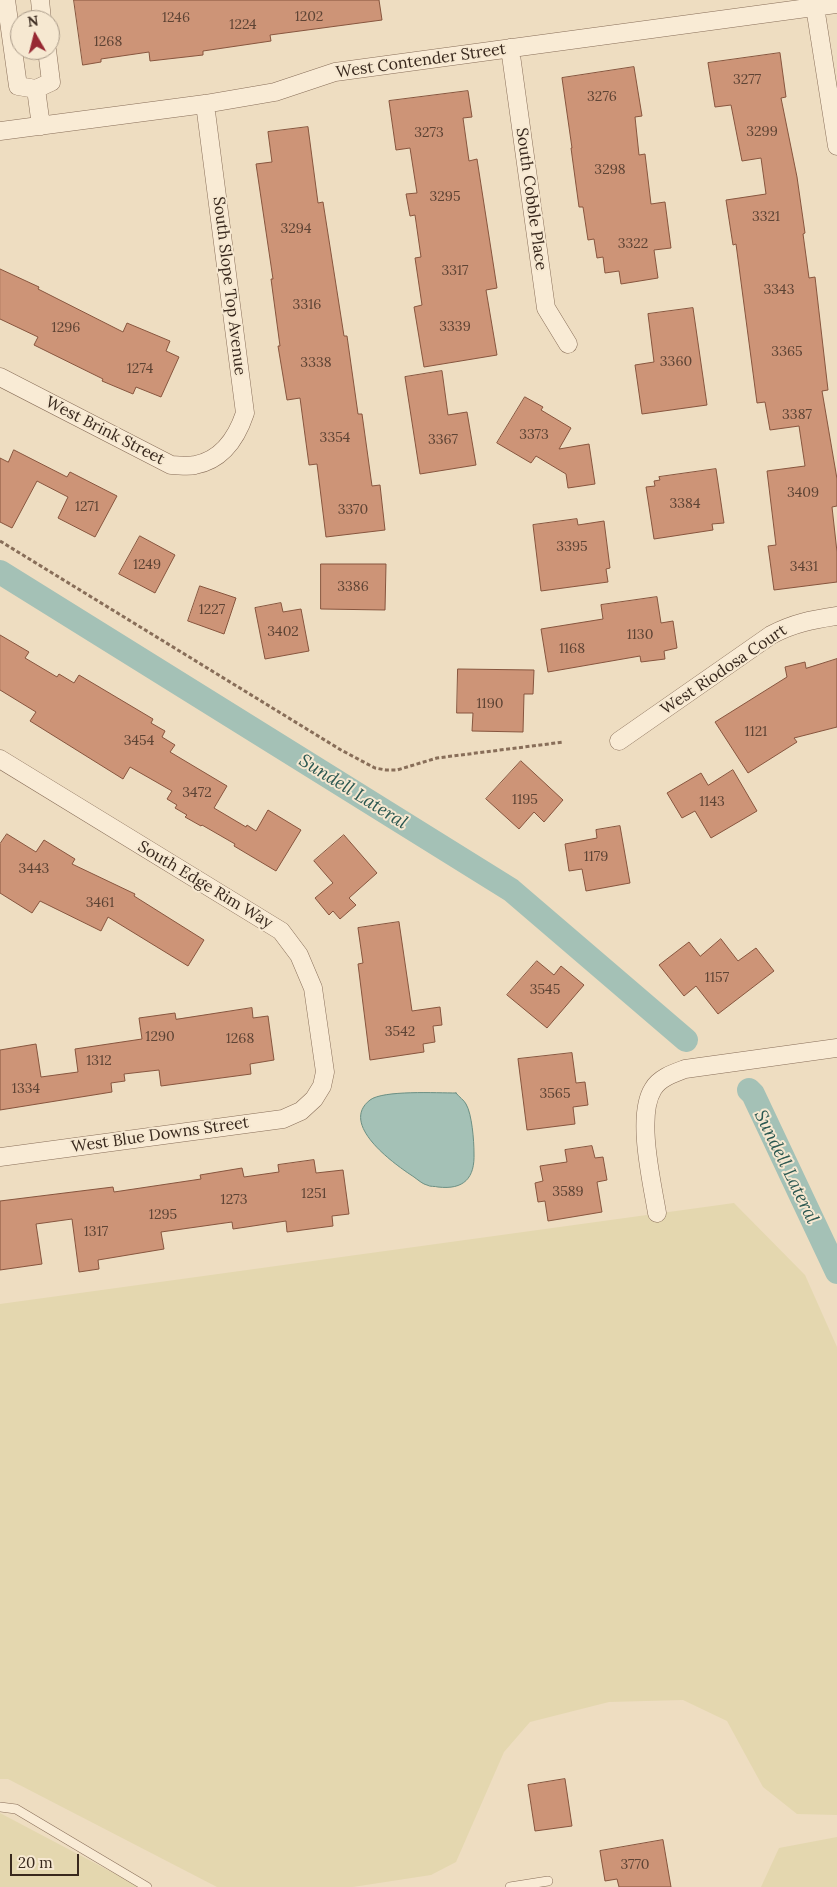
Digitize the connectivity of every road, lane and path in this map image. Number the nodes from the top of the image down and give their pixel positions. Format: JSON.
{"nodes":[{"id":1,"x":6,"y":0,"type":"edge"},
{"id":2,"x":837,"y":4,"type":"edge"},
{"id":3,"x":815,"y":7,"type":"junction"},
{"id":4,"x":510,"y":48,"type":"junction"},
{"id":5,"x":48,"y":60,"type":"edge"},
{"id":6,"x":36,"y":88,"type":"junction"},
{"id":7,"x":205,"y":104,"type":"junction"},
{"id":8,"x":41,"y":126,"type":"junction"},
{"id":9,"x":0,"y":131,"type":"edge"},
{"id":10,"x":837,"y":146,"type":"edge"},
{"id":11,"x":568,"y":344,"type":"dead end"},
{"id":12,"x":0,"y":377,"type":"edge"},
{"id":13,"x":214,"y":458,"type":"joint"},
{"id":14,"x":0,"y":541,"type":"edge"},
{"id":15,"x":837,"y":616,"type":"edge"},
{"id":16,"x":619,"y":741,"type":"dead end"},
{"id":17,"x":564,"y":742,"type":"dead end"},
{"id":18,"x":0,"y":759,"type":"edge"},
{"id":19,"x":837,"y":1048,"type":"edge"},
{"id":20,"x":314,"y":1099,"type":"joint"},
{"id":21,"x":0,"y":1157,"type":"edge"},
{"id":22,"x":657,"y":1214,"type":"dead end"},
{"id":23,"x":0,"y":1807,"type":"edge"},
{"id":24,"x":548,"y":1881,"type":"dead end"},
{"id":25,"x":147,"y":1887,"type":"edge"},
{"id":26,"x":510,"y":1887,"type":"edge"}],
"edges":[{"from":1,"to":6,"type":"street"},
{"from":2,"to":3,"type":"street","name":"West Contender Street"},
{"from":3,"to":4,"type":"street","name":"West Contender Street"},
{"from":3,"to":10,"type":"street"},
{"from":4,"to":7,"type":"street","name":"West Contender Street"},
{"from":4,"to":11,"type":"street","name":"South Cobble Place"},
{"from":5,"to":6,"type":"street"},
{"from":6,"to":8,"type":"street"},
{"from":7,"to":8,"type":"street","name":"West Contender Street"},
{"from":7,"to":13,"type":"street","name":"South Slope Top Avenue"},
{"from":8,"to":9,"type":"street","name":"West Contender Street"},
{"from":12,"to":13,"type":"street","name":"West Brink Street"},
{"from":14,"to":17,"type":"path"},
{"from":15,"to":16,"type":"street","name":"West Riodosa Court"},
{"from":18,"to":20,"type":"street","name":"South Edge Rim Way"},
{"from":19,"to":22,"type":"street"},
{"from":20,"to":21,"type":"street","name":"West Blue Downs Street"},
{"from":23,"to":25,"type":"lane"},
{"from":24,"to":26,"type":"lane"}]}
